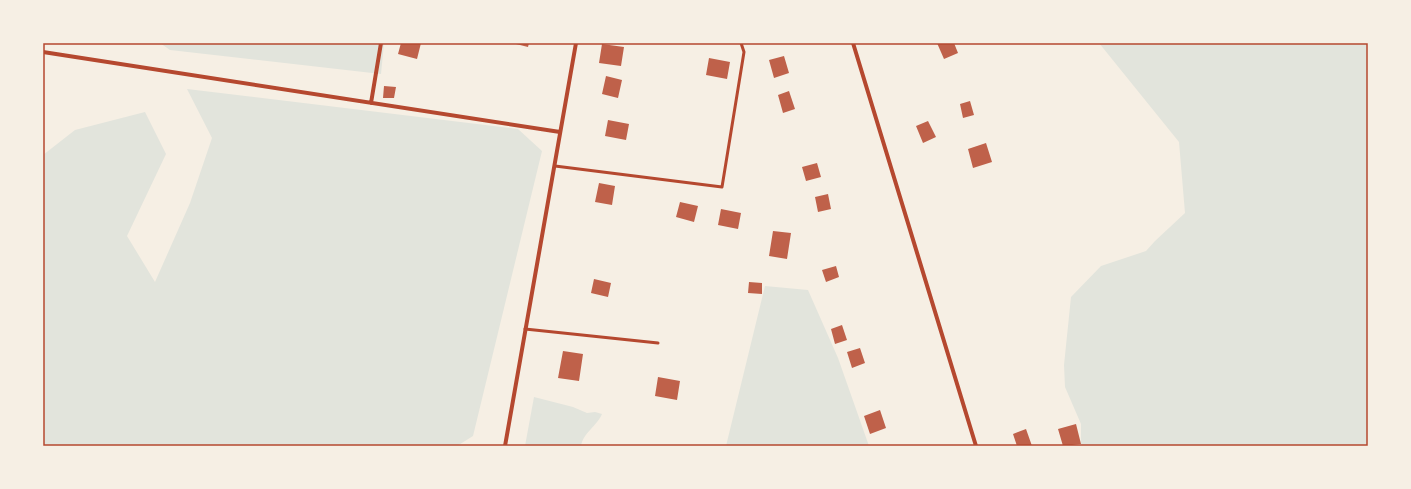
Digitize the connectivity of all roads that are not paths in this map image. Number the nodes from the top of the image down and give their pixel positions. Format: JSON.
{"nodes":[{"id":1,"x":381,"y":43,"type":"edge"},
{"id":2,"x":576,"y":43,"type":"edge"},
{"id":3,"x":741,"y":43,"type":"edge"},
{"id":4,"x":854,"y":43,"type":"edge"},
{"id":5,"x":43,"y":52,"type":"edge"},
{"id":6,"x":371,"y":103,"type":"junction"},
{"id":7,"x":560,"y":132,"type":"junction"},
{"id":8,"x":554,"y":166,"type":"junction"},
{"id":9,"x":525,"y":329,"type":"junction"},
{"id":10,"x":658,"y":343,"type":"dead end"},
{"id":11,"x":504,"y":446,"type":"edge"},
{"id":12,"x":976,"y":446,"type":"edge"}],
"edges":[{"from":1,"to":6,"type":"street"},
{"from":2,"to":7,"type":"street"},
{"from":3,"to":8,"type":"lane"},
{"from":4,"to":12,"type":"street"},
{"from":5,"to":6,"type":"street"},
{"from":6,"to":7,"type":"street"},
{"from":7,"to":8,"type":"street"},
{"from":8,"to":9,"type":"street"},
{"from":9,"to":10,"type":"lane"},
{"from":9,"to":11,"type":"street"}]}
